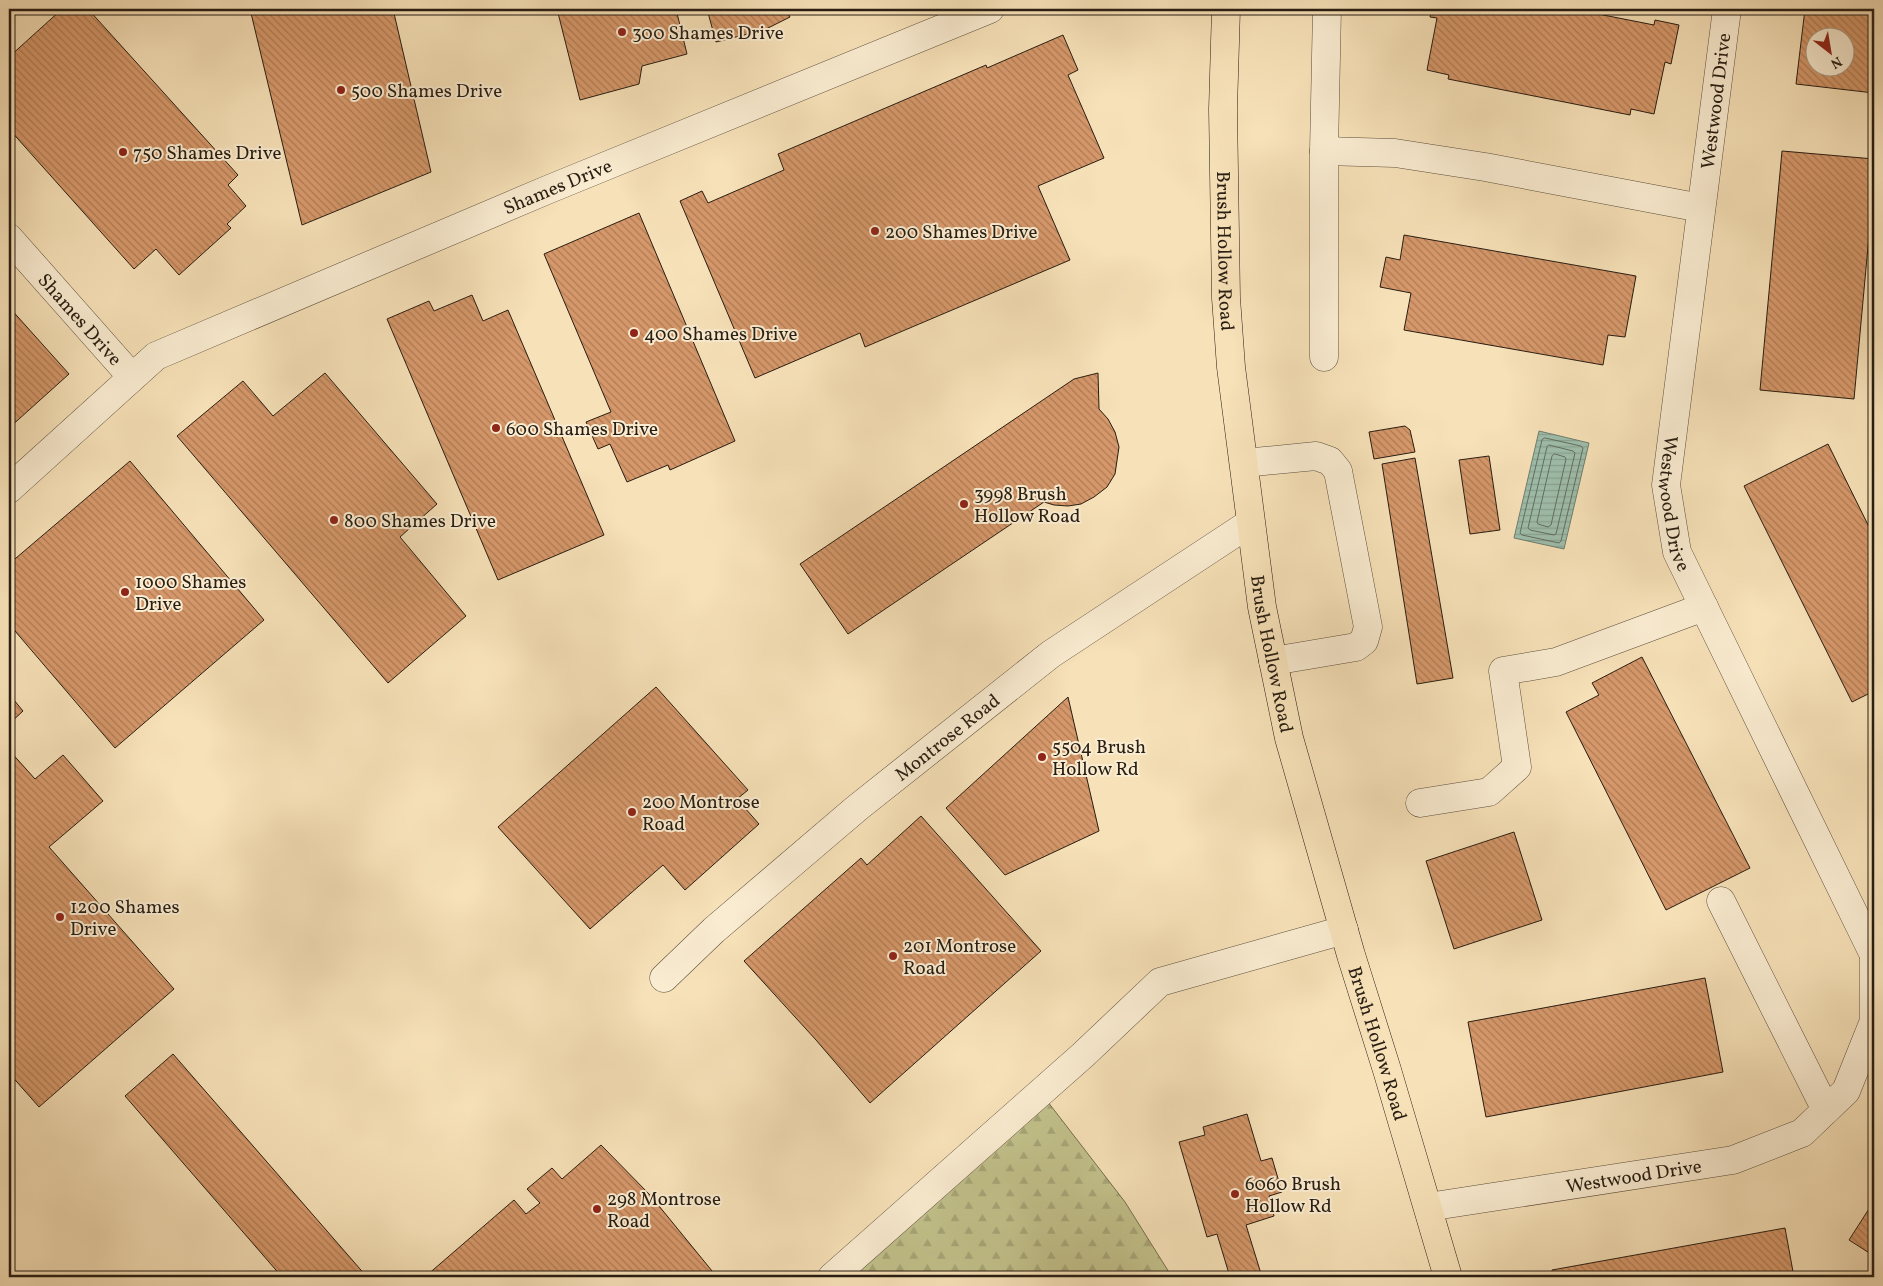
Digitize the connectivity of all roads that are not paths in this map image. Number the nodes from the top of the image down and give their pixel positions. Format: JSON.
{"nodes":[{"id":1,"x":990,"y":9,"type":"edge"},
{"id":2,"x":1226,"y":9,"type":"edge"},
{"id":3,"x":1327,"y":9,"type":"edge"},
{"id":4,"x":1726,"y":9,"type":"edge"},
{"id":5,"x":1324,"y":151,"type":"junction"},
{"id":6,"x":1701,"y":208,"type":"junction"},
{"id":7,"x":9,"y":238,"type":"edge"},
{"id":8,"x":1324,"y":357,"type":"dead end"},
{"id":9,"x":132,"y":377,"type":"junction"},
{"id":10,"x":1244,"y":463,"type":"junction"},
{"id":11,"x":9,"y":489,"type":"edge"},
{"id":12,"x":1250,"y":523,"type":"junction"},
{"id":13,"x":1704,"y":607,"type":"junction"},
{"id":14,"x":1273,"y":661,"type":"junction"},
{"id":15,"x":1420,"y":803,"type":"dead end"},
{"id":16,"x":1721,"y":901,"type":"dead end"},
{"id":17,"x":1344,"y":930,"type":"junction"},
{"id":18,"x":1874,"y":957,"type":"edge"},
{"id":19,"x":664,"y":978,"type":"dead end"},
{"id":20,"x":1826,"y":1110,"type":"junction"},
{"id":21,"x":1428,"y":1207,"type":"junction"},
{"id":22,"x":832,"y":1277,"type":"edge"},
{"id":23,"x":1448,"y":1277,"type":"edge"}],
"edges":[{"from":1,"to":9,"type":"street","name":"Shames Drive"},
{"from":2,"to":10,"type":"main road","name":"Brush Hollow Road"},
{"from":3,"to":5,"type":"street"},
{"from":4,"to":6,"type":"street","name":"Westwood Drive"},
{"from":5,"to":6,"type":"street"},
{"from":5,"to":8,"type":"street"},
{"from":6,"to":13,"type":"street","name":"Westwood Drive"},
{"from":7,"to":9,"type":"street","name":"Shames Drive"},
{"from":9,"to":11,"type":"street","name":"Shames Drive"},
{"from":10,"to":12,"type":"main road","name":"Brush Hollow Road"},
{"from":10,"to":14,"type":"street"},
{"from":12,"to":14,"type":"main road","name":"Brush Hollow Road"},
{"from":12,"to":19,"type":"street","name":"Montrose Road"},
{"from":13,"to":15,"type":"street"},
{"from":13,"to":18,"type":"street","name":"Westwood Drive"},
{"from":14,"to":17,"type":"main road","name":"Brush Hollow Road"},
{"from":16,"to":20,"type":"street"},
{"from":17,"to":21,"type":"main road","name":"Brush Hollow Road"},
{"from":17,"to":22,"type":"street"},
{"from":18,"to":20,"type":"street","name":"Westwood Drive"},
{"from":20,"to":21,"type":"street","name":"Westwood Drive"},
{"from":21,"to":23,"type":"main road","name":"Brush Hollow Road"}]}
